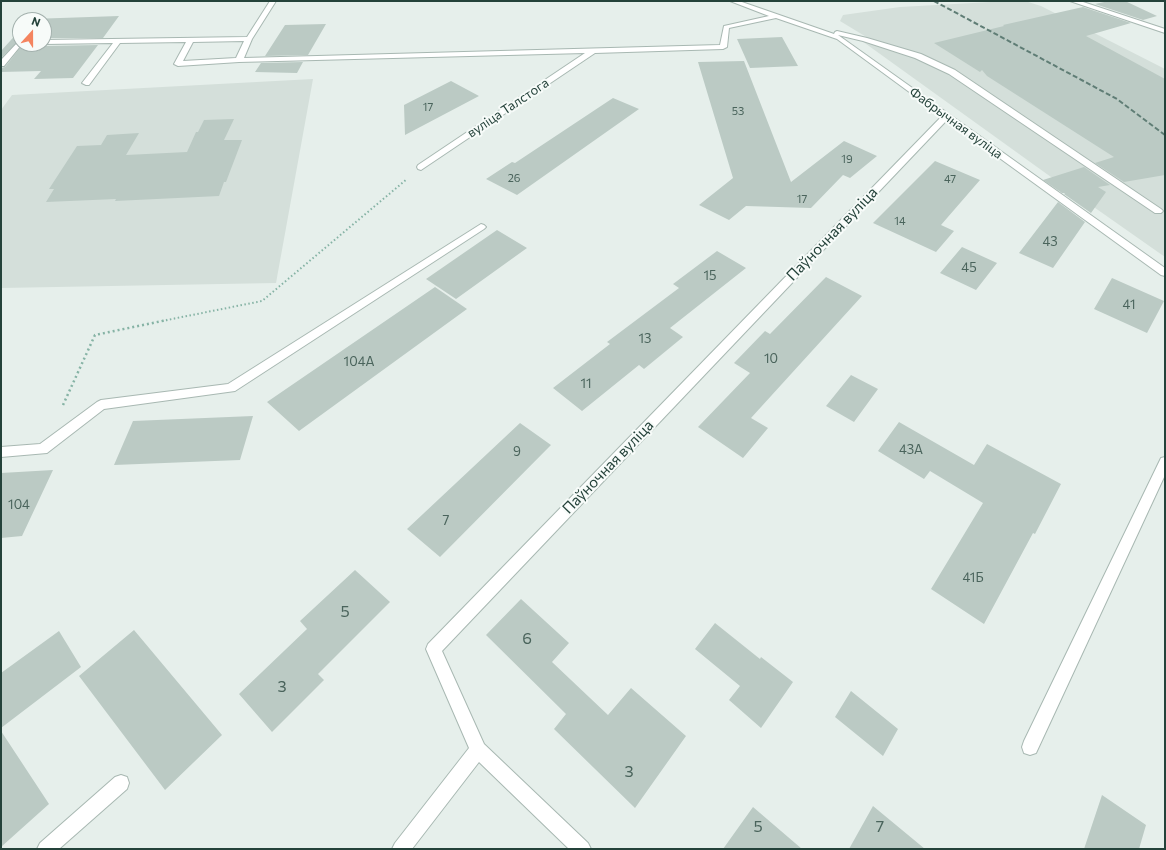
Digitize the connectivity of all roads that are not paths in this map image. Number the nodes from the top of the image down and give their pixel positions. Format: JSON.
{"nodes":[{"id":1,"x":273,"y":1,"type":"edge"},
{"id":2,"x":733,"y":1,"type":"edge"},
{"id":3,"x":1073,"y":1,"type":"edge"},
{"id":4,"x":777,"y":16,"type":"junction"},
{"id":5,"x":806,"y":26,"type":"junction"},
{"id":6,"x":1165,"y":31,"type":"edge"},
{"id":7,"x":249,"y":39,"type":"junction"},
{"id":8,"x":191,"y":40,"type":"junction"},
{"id":9,"x":118,"y":41,"type":"junction"},
{"id":10,"x":52,"y":42,"type":"edge"},
{"id":11,"x":594,"y":50,"type":"junction"},
{"id":12,"x":12,"y":52,"type":"edge"},
{"id":13,"x":239,"y":60,"type":"junction"},
{"id":14,"x":1,"y":64,"type":"edge"},
{"id":15,"x":86,"y":83,"type":"dead end"},
{"id":16,"x":946,"y":116,"type":"junction"},
{"id":17,"x":421,"y":167,"type":"road end"},
{"id":18,"x":1158,"y":211,"type":"dead end"},
{"id":19,"x":481,"y":227,"type":"dead end"},
{"id":20,"x":1165,"y":274,"type":"edge"},
{"id":21,"x":1,"y":452,"type":"edge"},
{"id":22,"x":1165,"y":462,"type":"edge"},
{"id":23,"x":1030,"y":747,"type":"dead end"},
{"id":24,"x":478,"y":750,"type":"junction"},
{"id":25,"x":121,"y":783,"type":"dead end"},
{"id":26,"x":46,"y":849,"type":"edge"},
{"id":27,"x":401,"y":849,"type":"edge"},
{"id":28,"x":582,"y":849,"type":"edge"}],
"edges":[{"from":1,"to":7,"type":"street"},
{"from":2,"to":4,"type":"street","name":"Фабрычная вуліца"},
{"from":3,"to":6,"type":"street"},
{"from":4,"to":5,"type":"street","name":"Фабрычная вуліца"},
{"from":4,"to":11,"type":"street"},
{"from":5,"to":16,"type":"street","name":"Фабрычная вуліца"},
{"from":5,"to":18,"type":"street"},
{"from":7,"to":8,"type":"street"},
{"from":7,"to":13,"type":"street"},
{"from":8,"to":9,"type":"street"},
{"from":8,"to":13,"type":"street"},
{"from":9,"to":10,"type":"street"},
{"from":9,"to":15,"type":"street"},
{"from":11,"to":13,"type":"street"},
{"from":11,"to":17,"type":"street","name":"вуліца Талстога"},
{"from":12,"to":14,"type":"street"},
{"from":16,"to":20,"type":"street","name":"Фабрычная вуліца"},
{"from":16,"to":24,"type":"street","name":"Паўночная вуліца"},
{"from":19,"to":21,"type":"street"},
{"from":22,"to":23,"type":"street"},
{"from":24,"to":27,"type":"street"},
{"from":24,"to":28,"type":"street"},
{"from":25,"to":26,"type":"street"}]}
